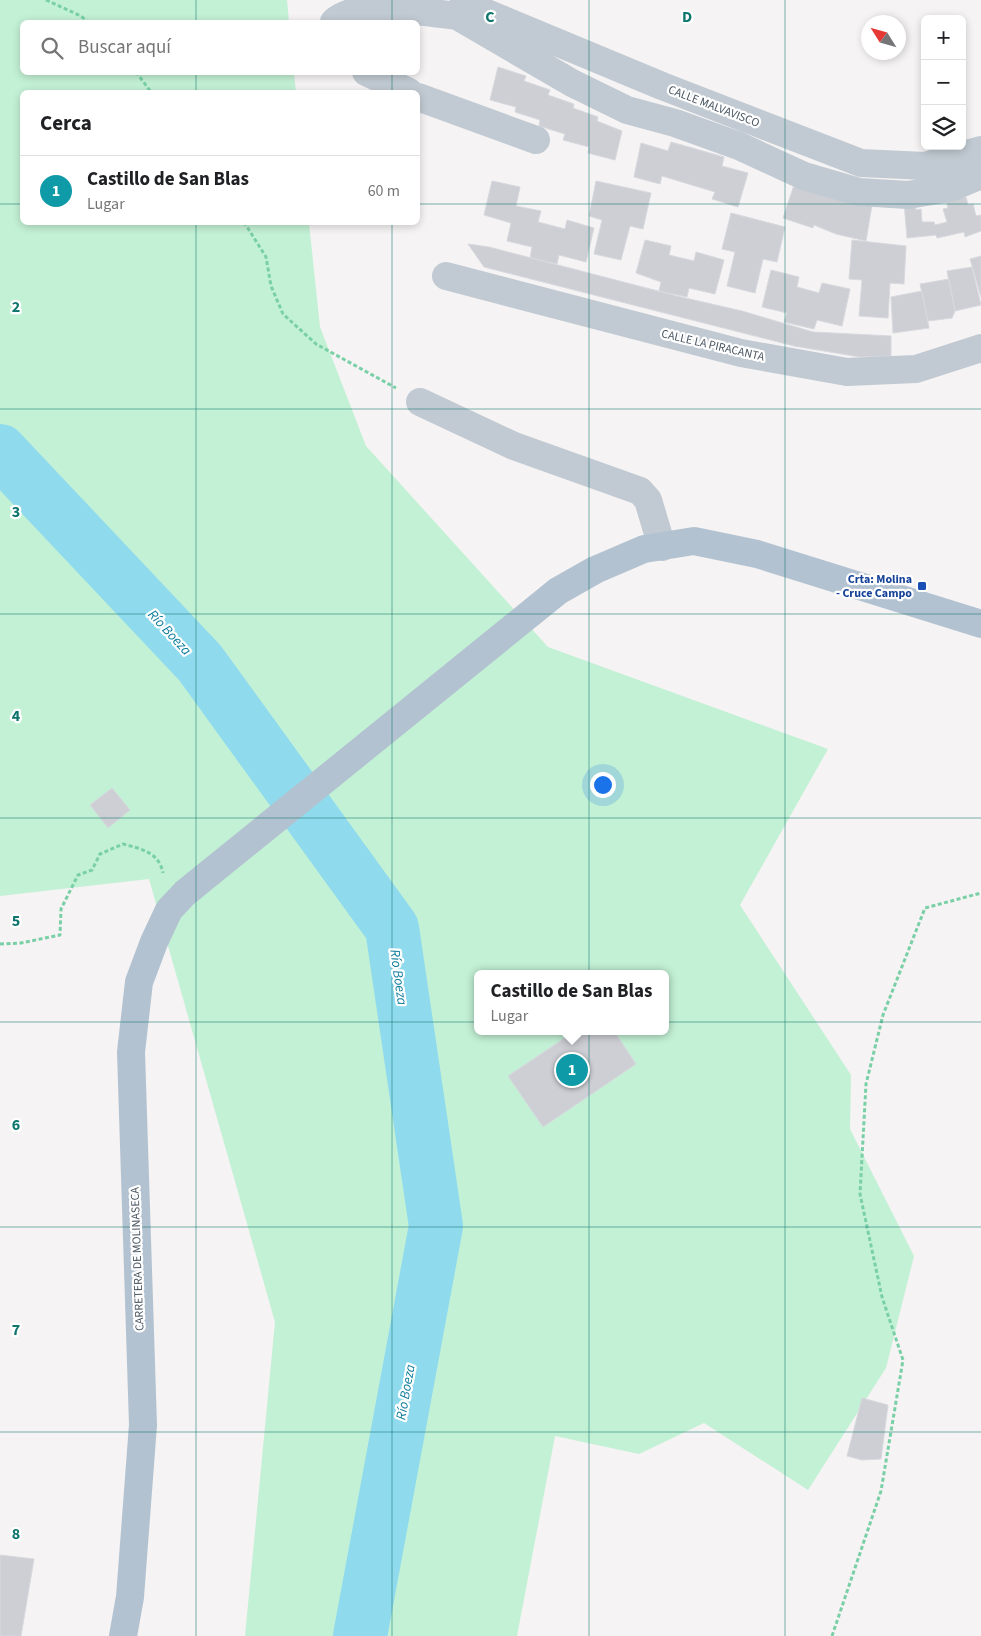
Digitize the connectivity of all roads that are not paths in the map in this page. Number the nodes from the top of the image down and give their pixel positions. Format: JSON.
{"nodes":[{"id":1,"x":458,"y":7,"type":"edge"},
{"id":2,"x":335,"y":20,"type":"edge"},
{"id":3,"x":372,"y":75,"type":"edge"},
{"id":4,"x":405,"y":90,"type":"edge"},
{"id":5,"x":420,"y":97,"type":"edge"},
{"id":6,"x":536,"y":140,"type":"dead end"},
{"id":7,"x":981,"y":150,"type":"edge"},
{"id":8,"x":981,"y":175,"type":"edge"},
{"id":9,"x":446,"y":276,"type":"dead end"},
{"id":10,"x":981,"y":348,"type":"edge"},
{"id":11,"x":420,"y":402,"type":"road end"},
{"id":12,"x":662,"y":547,"type":"junction"},
{"id":13,"x":981,"y":624,"type":"edge"},
{"id":14,"x":123,"y":1636,"type":"edge"}],
"edges":[{"from":1,"to":2,"type":"street"},
{"from":1,"to":7,"type":"street","name":"CALLE MALVAVISCO"},
{"from":1,"to":8,"type":"street"},
{"from":3,"to":4,"type":"street"},
{"from":5,"to":6,"type":"street"},
{"from":9,"to":10,"type":"street","name":"CALLE LA PIRACANTA"},
{"from":11,"to":12,"type":"street"},
{"from":12,"to":13,"type":"main road"},
{"from":12,"to":14,"type":"main road","name":"CARRETERA DE MOLINASECA"}]}
